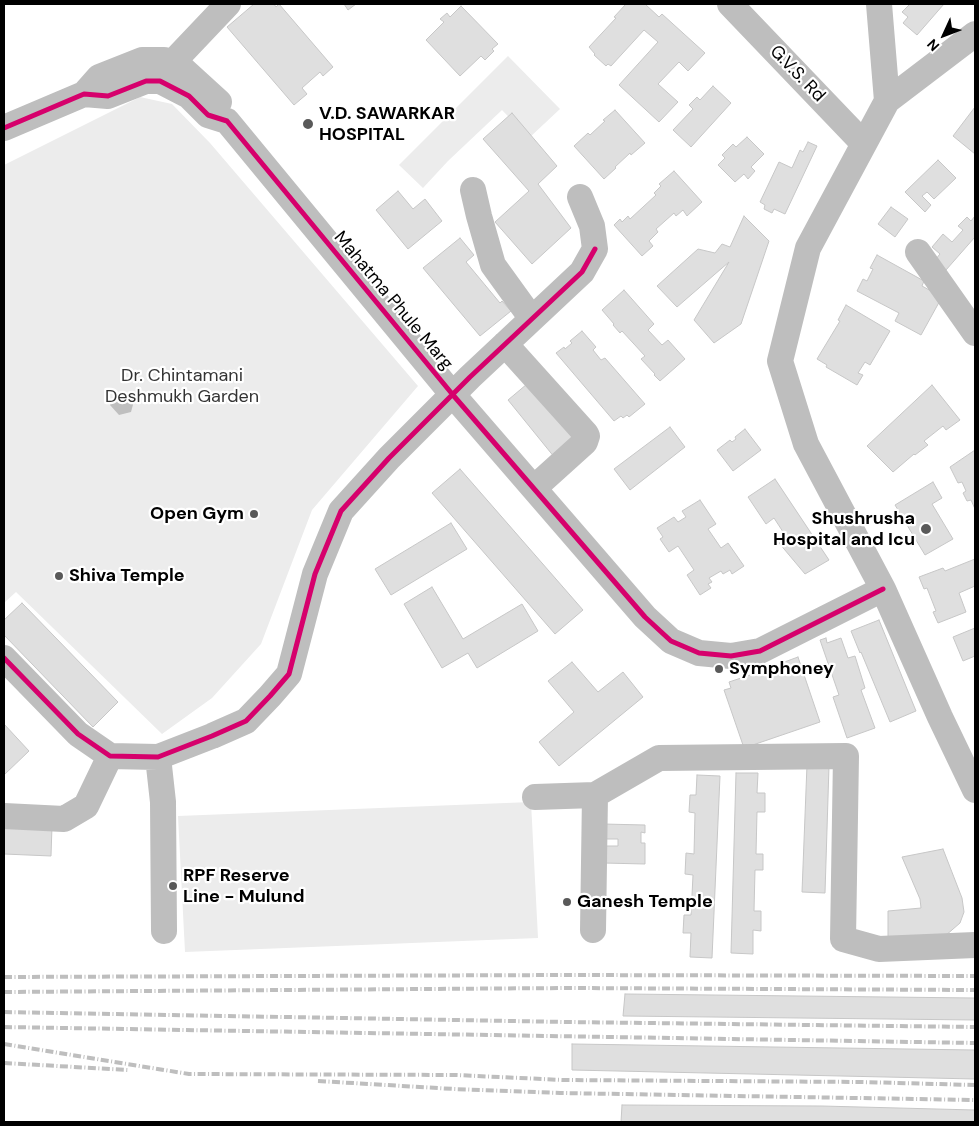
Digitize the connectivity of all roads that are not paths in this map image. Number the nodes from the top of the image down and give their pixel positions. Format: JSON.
{"nodes":[{"id":1,"x":228,"y":4,"type":"edge"},
{"id":2,"x":730,"y":4,"type":"edge"},
{"id":3,"x":879,"y":4,"type":"edge"},
{"id":4,"x":975,"y":34,"type":"edge"},
{"id":5,"x":166,"y":72,"type":"junction"},
{"id":6,"x":887,"y":101,"type":"junction"},
{"id":7,"x":4,"y":128,"type":"edge"},
{"id":8,"x":864,"y":144,"type":"junction"},
{"id":9,"x":473,"y":190,"type":"dead end"},
{"id":10,"x":580,"y":196,"type":"dead end"},
{"id":11,"x":918,"y":252,"type":"dead end"},
{"id":12,"x":532,"y":319,"type":"junction"},
{"id":13,"x":975,"y":334,"type":"edge"},
{"id":14,"x":505,"y":344,"type":"junction"},
{"id":15,"x":453,"y":395,"type":"junction"},
{"id":16,"x":534,"y":488,"type":"junction"},
{"id":17,"x":884,"y":589,"type":"junction"},
{"id":18,"x":4,"y":658,"type":"edge"},
{"id":19,"x":110,"y":756,"type":"junction"},
{"id":20,"x":158,"y":757,"type":"junction"},
{"id":21,"x":975,"y":790,"type":"edge"},
{"id":22,"x":595,"y":795,"type":"junction"},
{"id":23,"x":535,"y":797,"type":"dead end"},
{"id":24,"x":4,"y":816,"type":"edge"},
{"id":25,"x":593,"y":930,"type":"dead end"},
{"id":26,"x":164,"y":931,"type":"dead end"},
{"id":27,"x":975,"y":945,"type":"edge"}],
"edges":[{"from":1,"to":5,"type":"street"},
{"from":2,"to":8,"type":"street","name":"G.V.S. Rd"},
{"from":3,"to":6,"type":"street"},
{"from":4,"to":6,"type":"street"},
{"from":5,"to":7,"type":"street"},
{"from":5,"to":15,"type":"street","name":"Mahatma Phule Marg"},
{"from":6,"to":8,"type":"street"},
{"from":8,"to":17,"type":"street"},
{"from":9,"to":12,"type":"street"},
{"from":10,"to":12,"type":"street"},
{"from":11,"to":13,"type":"street"},
{"from":12,"to":14,"type":"street"},
{"from":14,"to":15,"type":"street"},
{"from":14,"to":16,"type":"street"},
{"from":15,"to":16,"type":"street","name":"Mahatma Phule Marg"},
{"from":15,"to":20,"type":"street"},
{"from":16,"to":17,"type":"street","name":"Mahatma Phule Marg"},
{"from":17,"to":21,"type":"street"},
{"from":18,"to":19,"type":"street"},
{"from":19,"to":20,"type":"street"},
{"from":19,"to":24,"type":"street"},
{"from":20,"to":26,"type":"street"},
{"from":22,"to":23,"type":"street"},
{"from":22,"to":25,"type":"street"},
{"from":22,"to":27,"type":"street"}]}
